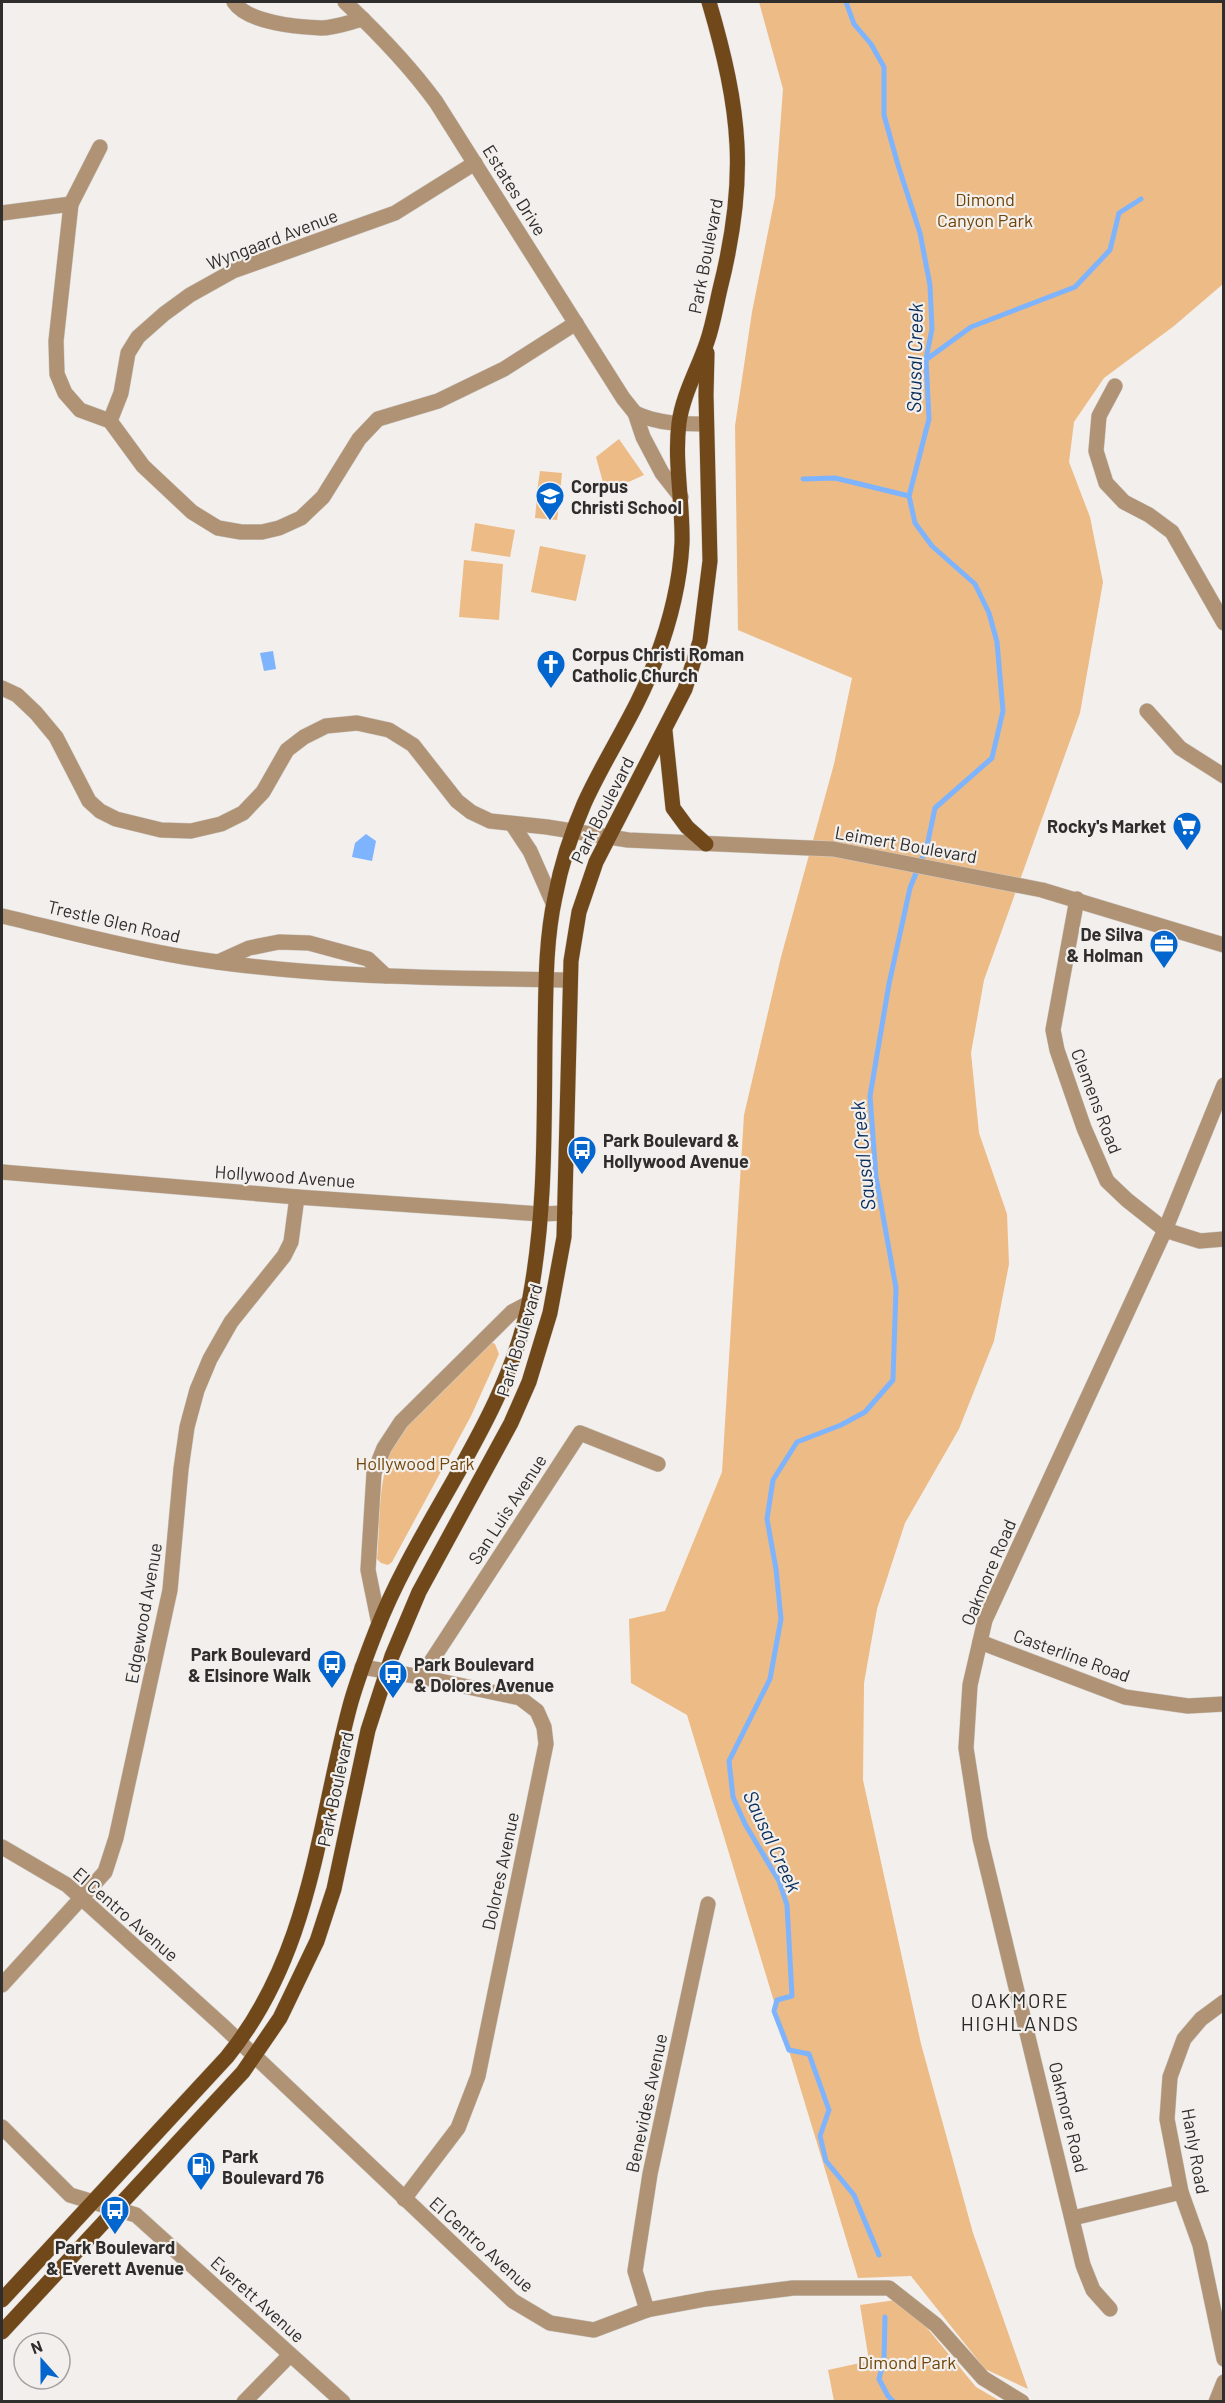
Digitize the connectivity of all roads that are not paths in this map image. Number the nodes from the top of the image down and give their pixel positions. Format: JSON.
{"nodes":[{"id":1,"x":234,"y":2,"type":"edge"},
{"id":2,"x":345,"y":2,"type":"edge"},
{"id":3,"x":709,"y":2,"type":"edge"},
{"id":4,"x":363,"y":19,"type":"junction"},
{"id":5,"x":100,"y":147,"type":"dead end"},
{"id":6,"x":475,"y":164,"type":"junction"},
{"id":7,"x":71,"y":204,"type":"junction"},
{"id":8,"x":2,"y":213,"type":"edge"},
{"id":9,"x":576,"y":323,"type":"junction"},
{"id":10,"x":708,"y":341,"type":"junction"},
{"id":11,"x":1115,"y":386,"type":"dead end"},
{"id":12,"x":635,"y":413,"type":"junction"},
{"id":13,"x":110,"y":421,"type":"junction"},
{"id":14,"x":679,"y":424,"type":"junction"},
{"id":15,"x":706,"y":424,"type":"junction"},
{"id":16,"x":681,"y":497,"type":"junction"},
{"id":17,"x":1224,"y":623,"type":"edge"},
{"id":18,"x":2,"y":688,"type":"edge"},
{"id":19,"x":1147,"y":711,"type":"dead end"},
{"id":20,"x":665,"y":731,"type":"junction"},
{"id":21,"x":1224,"y":776,"type":"edge"},
{"id":22,"x":512,"y":824,"type":"junction"},
{"id":23,"x":574,"y":831,"type":"junction"},
{"id":24,"x":609,"y":837,"type":"junction"},
{"id":25,"x":706,"y":844,"type":"junction"},
{"id":26,"x":1077,"y":899,"type":"junction"},
{"id":27,"x":553,"y":903,"type":"junction"},
{"id":28,"x":2,"y":916,"type":"edge"},
{"id":29,"x":1224,"y":945,"type":"edge"},
{"id":30,"x":218,"y":962,"type":"junction"},
{"id":31,"x":386,"y":976,"type":"junction"},
{"id":32,"x":546,"y":980,"type":"junction"},
{"id":33,"x":570,"y":980,"type":"junction"},
{"id":34,"x":1224,"y":1085,"type":"edge"},
{"id":35,"x":2,"y":1172,"type":"edge"},
{"id":36,"x":297,"y":1197,"type":"junction"},
{"id":37,"x":541,"y":1214,"type":"junction"},
{"id":38,"x":565,"y":1214,"type":"junction"},
{"id":39,"x":1165,"y":1230,"type":"junction"},
{"id":40,"x":1224,"y":1239,"type":"edge"},
{"id":41,"x":529,"y":1303,"type":"junction"},
{"id":42,"x":658,"y":1464,"type":"dead end"},
{"id":43,"x":379,"y":1624,"type":"junction"},
{"id":44,"x":980,"y":1642,"type":"junction"},
{"id":45,"x":362,"y":1667,"type":"junction"},
{"id":46,"x":386,"y":1671,"type":"junction"},
{"id":47,"x":421,"y":1677,"type":"junction"},
{"id":48,"x":1224,"y":1704,"type":"edge"},
{"id":49,"x":2,"y":1846,"type":"edge"},
{"id":50,"x":80,"y":1899,"type":"junction"},
{"id":51,"x":708,"y":1904,"type":"dead end"},
{"id":52,"x":2,"y":1984,"type":"edge"},
{"id":53,"x":1224,"y":2002,"type":"edge"},
{"id":54,"x":239,"y":2042,"type":"junction"},
{"id":55,"x":255,"y":2056,"type":"junction"},
{"id":56,"x":2,"y":2127,"type":"edge"},
{"id":57,"x":1181,"y":2192,"type":"junction"},
{"id":58,"x":404,"y":2199,"type":"junction"},
{"id":59,"x":93,"y":2202,"type":"junction"},
{"id":60,"x":116,"y":2209,"type":"junction"},
{"id":61,"x":1073,"y":2218,"type":"junction"},
{"id":62,"x":2,"y":2300,"type":"edge"},
{"id":63,"x":1110,"y":2309,"type":"dead end"},
{"id":64,"x":647,"y":2310,"type":"junction"},
{"id":65,"x":2,"y":2332,"type":"edge"},
{"id":66,"x":290,"y":2355,"type":"junction"},
{"id":67,"x":1224,"y":2359,"type":"edge"},
{"id":68,"x":1224,"y":2382,"type":"edge"},
{"id":69,"x":244,"y":2402,"type":"edge"},
{"id":70,"x":343,"y":2402,"type":"edge"},
{"id":71,"x":1022,"y":2402,"type":"edge"},
{"id":72,"x":1216,"y":2402,"type":"edge"}],
"edges":[{"from":1,"to":4,"type":"street"},
{"from":2,"to":4,"type":"street","name":"Estates Drive"},
{"from":3,"to":10,"type":"main road","name":"Park Boulevard"},
{"from":4,"to":6,"type":"street","name":"Estates Drive"},
{"from":5,"to":7,"type":"street"},
{"from":6,"to":9,"type":"street","name":"Estates Drive"},
{"from":6,"to":13,"type":"street","name":"Wyngaard Avenue"},
{"from":7,"to":8,"type":"street"},
{"from":7,"to":13,"type":"street"},
{"from":9,"to":12,"type":"street","name":"Estates Drive"},
{"from":9,"to":13,"type":"street"},
{"from":10,"to":14,"type":"main road","name":"Park Boulevard"},
{"from":10,"to":15,"type":"main road","name":"Park Boulevard"},
{"from":11,"to":17,"type":"street"},
{"from":12,"to":14,"type":"street"},
{"from":12,"to":16,"type":"street","name":"Estates Drive"},
{"from":14,"to":15,"type":"street"},
{"from":14,"to":16,"type":"main road","name":"Park Boulevard"},
{"from":15,"to":20,"type":"main road","name":"Park Boulevard"},
{"from":16,"to":23,"type":"main road","name":"Park Boulevard"},
{"from":18,"to":22,"type":"street","name":"Leimert Boulevard"},
{"from":19,"to":21,"type":"street"},
{"from":20,"to":24,"type":"main road","name":"Park Boulevard"},
{"from":20,"to":25,"type":"main road"},
{"from":22,"to":23,"type":"street","name":"Leimert Boulevard"},
{"from":22,"to":27,"type":"street"},
{"from":23,"to":24,"type":"street","name":"Leimert Boulevard"},
{"from":23,"to":27,"type":"main road","name":"Park Boulevard"},
{"from":24,"to":25,"type":"street","name":"Leimert Boulevard"},
{"from":24,"to":33,"type":"main road","name":"Park Boulevard"},
{"from":25,"to":26,"type":"street","name":"Leimert Boulevard"},
{"from":26,"to":29,"type":"street","name":"Leimert Boulevard"},
{"from":26,"to":39,"type":"street","name":"Clemens Road"},
{"from":27,"to":32,"type":"main road","name":"Park Boulevard"},
{"from":28,"to":30,"type":"street","name":"Trestle Glen Road"},
{"from":30,"to":31,"type":"street","name":"Trestle Glen Road"},
{"from":30,"to":31,"type":"street"},
{"from":31,"to":32,"type":"street","name":"Trestle Glen Road"},
{"from":32,"to":33,"type":"street","name":"Trestle Glen Road"},
{"from":32,"to":37,"type":"main road","name":"Park Boulevard"},
{"from":33,"to":38,"type":"main road","name":"Park Boulevard"},
{"from":34,"to":39,"type":"street","name":"Oakmore Road"},
{"from":35,"to":36,"type":"street","name":"Hollywood Avenue"},
{"from":36,"to":37,"type":"street","name":"Hollywood Avenue"},
{"from":36,"to":50,"type":"street","name":"Edgewood Avenue"},
{"from":37,"to":38,"type":"street","name":"Hollywood Avenue"},
{"from":37,"to":41,"type":"main road","name":"Park Boulevard"},
{"from":38,"to":46,"type":"main road","name":"Park Boulevard"},
{"from":39,"to":40,"type":"street","name":"Clemens Road"},
{"from":39,"to":44,"type":"street","name":"Oakmore Road"},
{"from":41,"to":43,"type":"main road","name":"Park Boulevard"},
{"from":41,"to":43,"type":"street","name":"Park Boulevard"},
{"from":42,"to":47,"type":"street","name":"San Luis Avenue"},
{"from":43,"to":45,"type":"main road","name":"Park Boulevard"},
{"from":44,"to":48,"type":"street","name":"Casterline Road"},
{"from":44,"to":61,"type":"street","name":"Oakmore Road"},
{"from":45,"to":46,"type":"street","name":"Dolores Avenue"},
{"from":45,"to":54,"type":"main road","name":"Park Boulevard"},
{"from":46,"to":47,"type":"street","name":"Dolores Avenue"},
{"from":46,"to":55,"type":"main road","name":"Park Boulevard"},
{"from":47,"to":58,"type":"street","name":"Dolores Avenue"},
{"from":49,"to":50,"type":"street","name":"El Centro Avenue"},
{"from":50,"to":52,"type":"street","name":"Edgewood Avenue"},
{"from":50,"to":54,"type":"street","name":"El Centro Avenue"},
{"from":51,"to":64,"type":"street","name":"Benevides Avenue"},
{"from":53,"to":57,"type":"street","name":"Hanly Road"},
{"from":54,"to":55,"type":"street","name":"El Centro Avenue"},
{"from":54,"to":59,"type":"main road","name":"Park Boulevard"},
{"from":55,"to":58,"type":"street","name":"El Centro Avenue"},
{"from":55,"to":60,"type":"main road","name":"Park Boulevard"},
{"from":56,"to":59,"type":"street","name":"Everett Avenue"},
{"from":57,"to":61,"type":"street"},
{"from":57,"to":67,"type":"street","name":"Hanly Road"},
{"from":58,"to":64,"type":"street","name":"El Centro Avenue"},
{"from":59,"to":60,"type":"street","name":"Everett Avenue"},
{"from":59,"to":62,"type":"main road","name":"Park Boulevard"},
{"from":60,"to":65,"type":"main road","name":"Park Boulevard"},
{"from":60,"to":66,"type":"street","name":"Everett Avenue"},
{"from":61,"to":63,"type":"street","name":"Oakmore Road"},
{"from":64,"to":71,"type":"street","name":"El Centro Avenue"},
{"from":66,"to":69,"type":"street"},
{"from":66,"to":70,"type":"street","name":"Everett Avenue"},
{"from":68,"to":72,"type":"street"}]}
